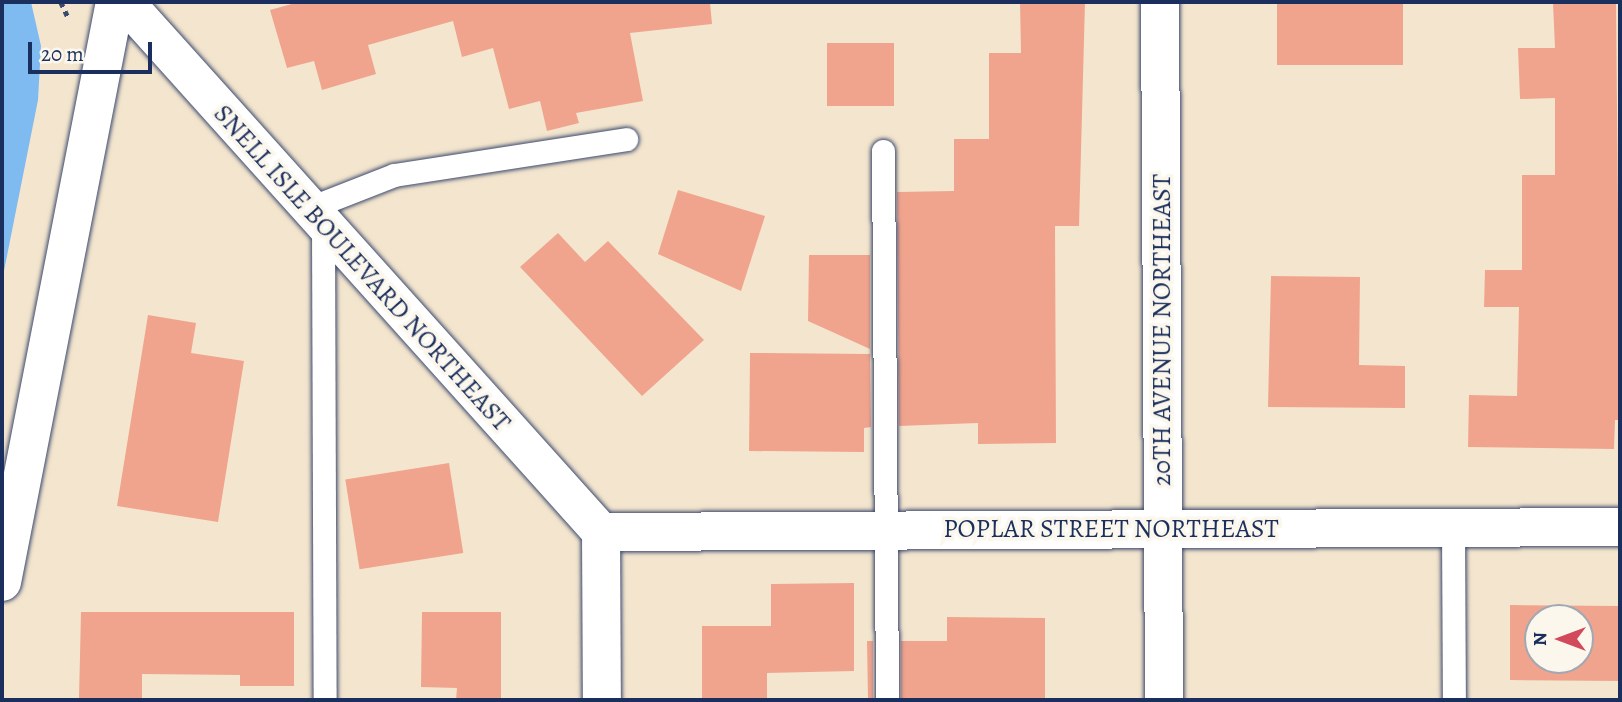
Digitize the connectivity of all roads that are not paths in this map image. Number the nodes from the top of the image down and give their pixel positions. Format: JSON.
{"nodes":[{"id":1,"x":115,"y":2,"type":"edge"},
{"id":2,"x":125,"y":2,"type":"edge"},
{"id":3,"x":1160,"y":2,"type":"edge"},
{"id":4,"x":626,"y":139,"type":"dead end"},
{"id":5,"x":883,"y":151,"type":"dead end"},
{"id":6,"x":315,"y":218,"type":"junction"},
{"id":7,"x":1453,"y":527,"type":"junction"},
{"id":8,"x":1620,"y":527,"type":"edge"},
{"id":9,"x":1163,"y":529,"type":"junction"},
{"id":10,"x":886,"y":530,"type":"junction"},
{"id":11,"x":601,"y":532,"type":"junction"},
{"id":12,"x":2,"y":582,"type":"edge"},
{"id":13,"x":325,"y":700,"type":"edge"},
{"id":14,"x":602,"y":700,"type":"edge"},
{"id":15,"x":887,"y":700,"type":"edge"},
{"id":16,"x":1164,"y":700,"type":"edge"},
{"id":17,"x":1454,"y":700,"type":"edge"}],
"edges":[{"from":1,"to":12,"type":"street"},
{"from":2,"to":6,"type":"street","name":"SNELL ISLE BOULEVARD NORTHEAST"},
{"from":3,"to":9,"type":"street","name":"20TH AVENUE NORTHEAST"},
{"from":4,"to":6,"type":"lane"},
{"from":5,"to":10,"type":"lane"},
{"from":6,"to":11,"type":"street","name":"SNELL ISLE BOULEVARD NORTHEAST"},
{"from":6,"to":13,"type":"lane"},
{"from":7,"to":8,"type":"street","name":"POPLAR STREET NORTHEAST"},
{"from":7,"to":9,"type":"street","name":"POPLAR STREET NORTHEAST"},
{"from":7,"to":17,"type":"lane"},
{"from":9,"to":10,"type":"street","name":"POPLAR STREET NORTHEAST"},
{"from":9,"to":16,"type":"street","name":"20TH AVENUE NORTHEAST"},
{"from":10,"to":11,"type":"street","name":"POPLAR STREET NORTHEAST"},
{"from":10,"to":15,"type":"lane"},
{"from":11,"to":14,"type":"street"}]}
